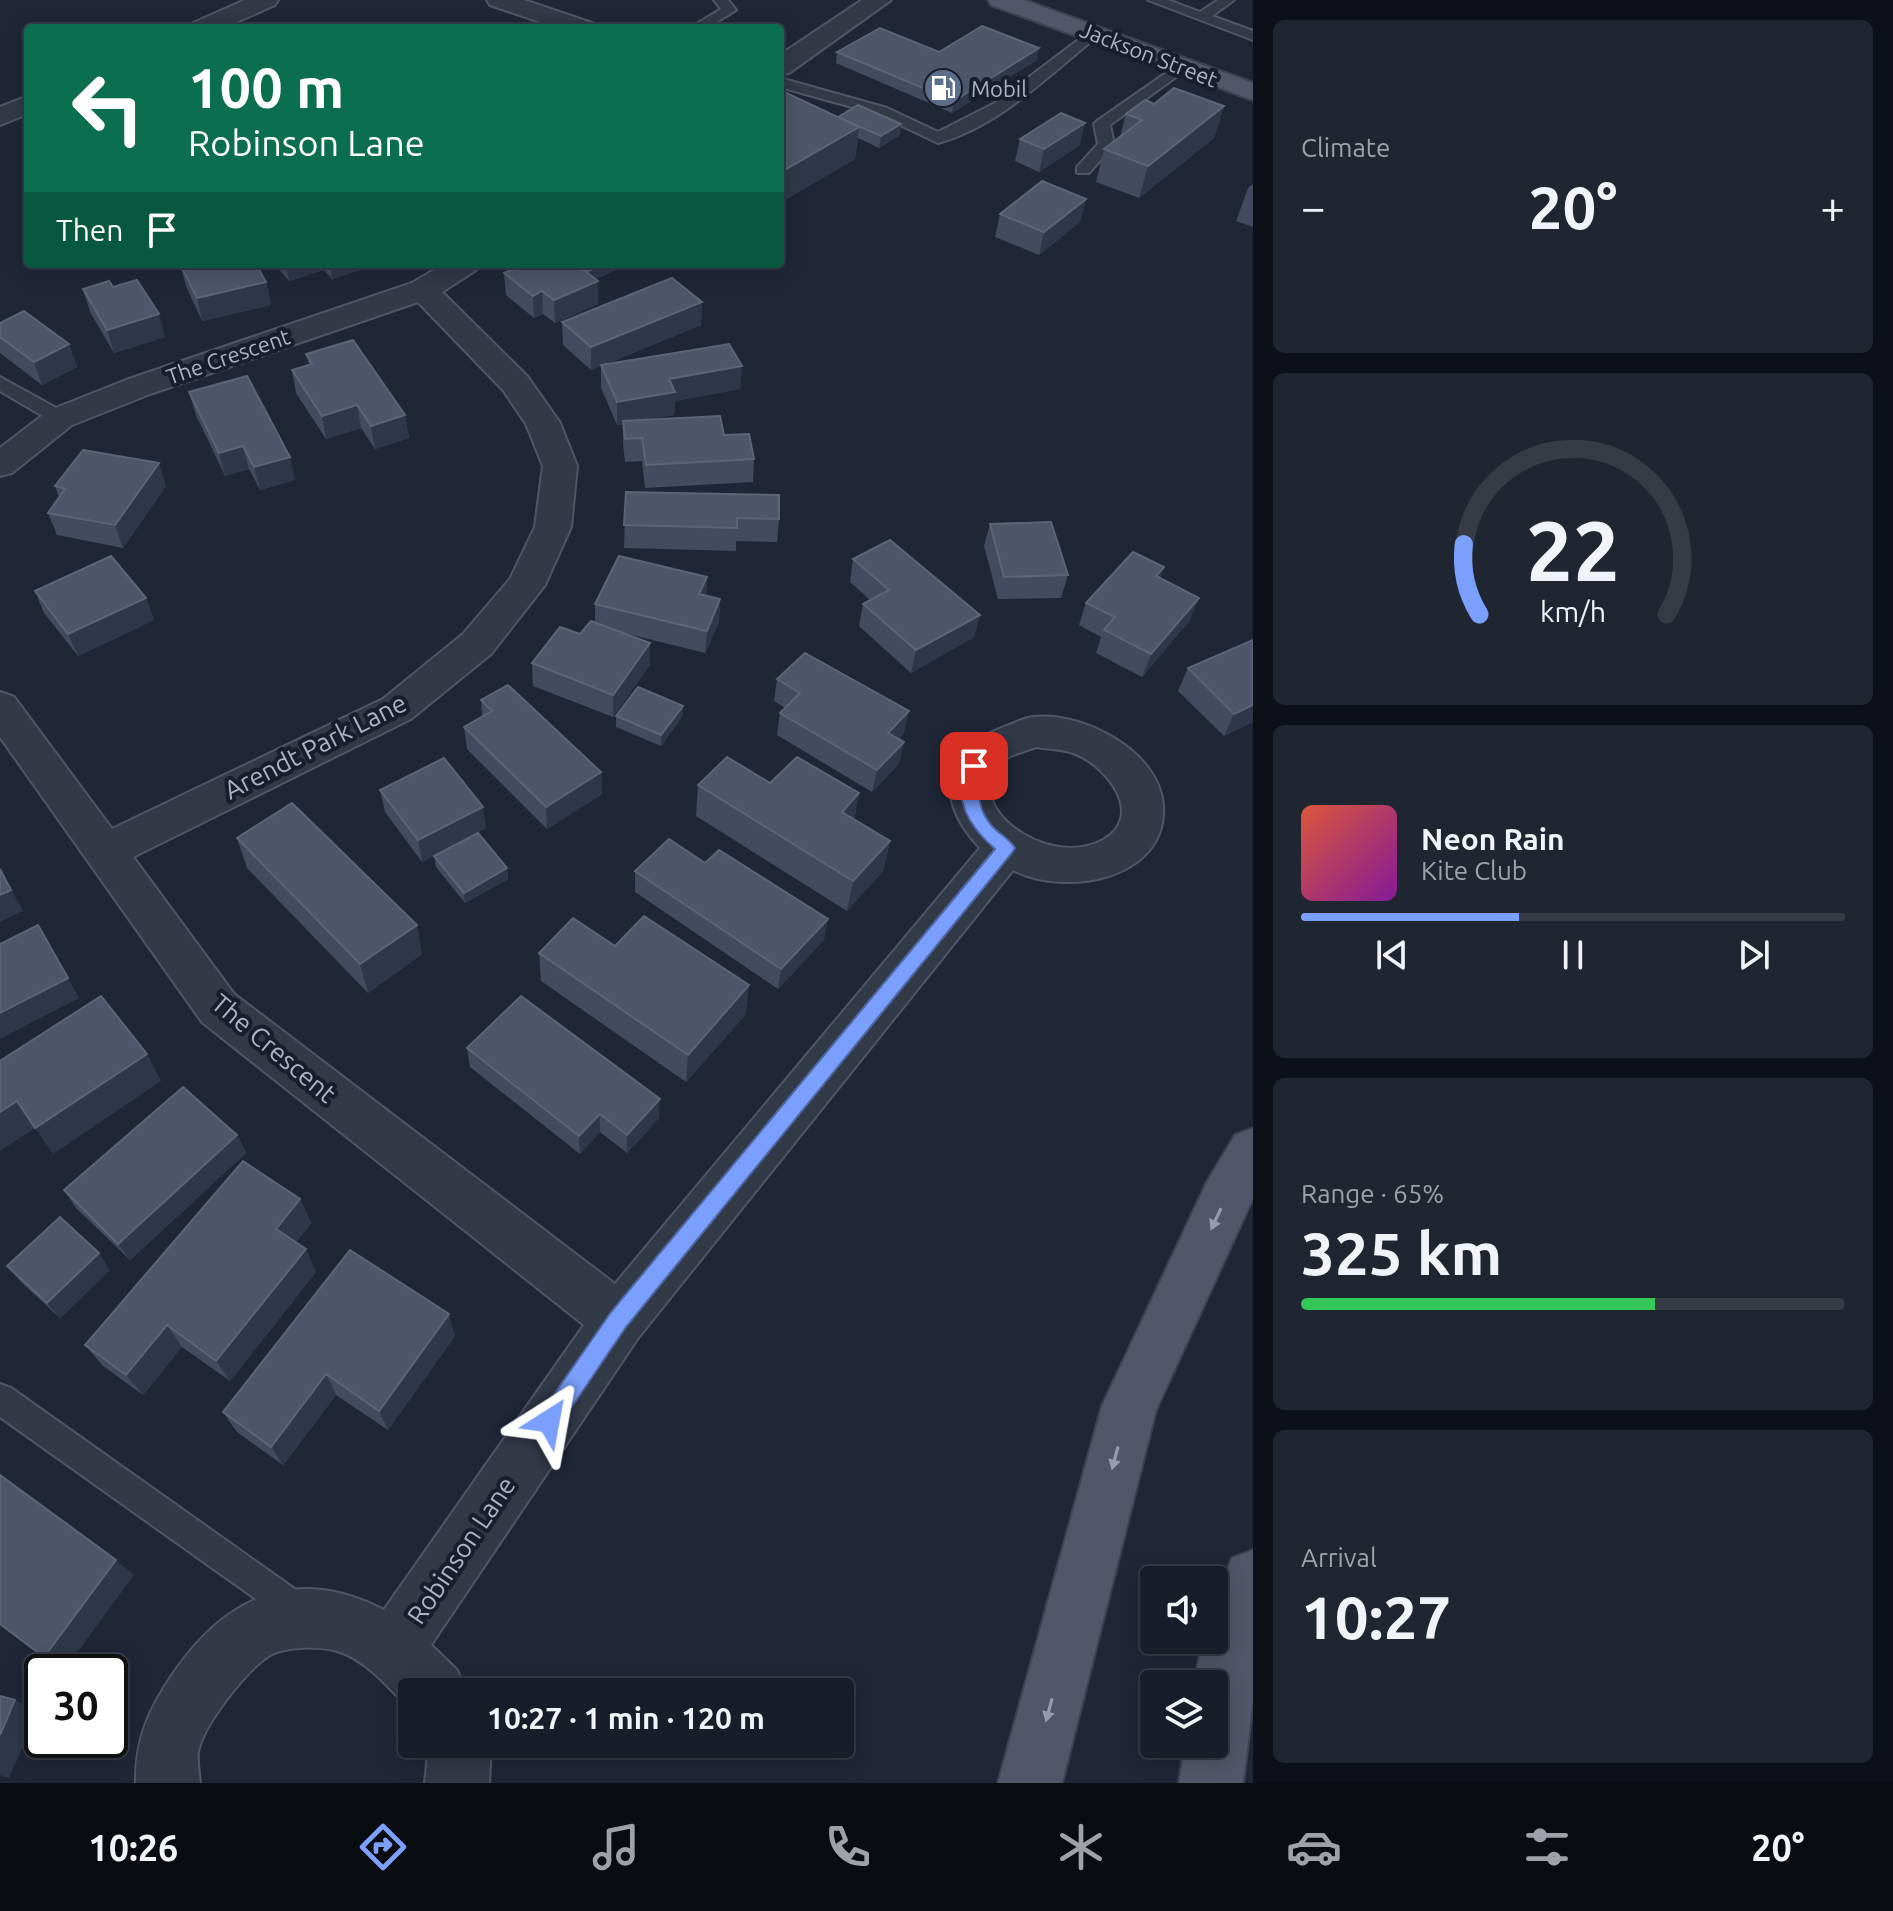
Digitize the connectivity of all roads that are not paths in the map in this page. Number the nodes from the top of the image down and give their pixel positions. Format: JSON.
{"nodes":[{"id":1,"x":266,"y":0,"type":"edge"},
{"id":2,"x":499,"y":0,"type":"edge"},
{"id":3,"x":721,"y":0,"type":"edge"},
{"id":4,"x":879,"y":0,"type":"edge"},
{"id":5,"x":1000,"y":0,"type":"edge"},
{"id":6,"x":1155,"y":0,"type":"edge"},
{"id":7,"x":1227,"y":0,"type":"edge"},
{"id":8,"x":1202,"y":17,"type":"junction"},
{"id":9,"x":211,"y":24,"type":"edge"},
{"id":10,"x":571,"y":24,"type":"edge"},
{"id":11,"x":704,"y":24,"type":"edge"},
{"id":12,"x":1094,"y":32,"type":"junction"},
{"id":13,"x":1253,"y":36,"type":"edge"},
{"id":14,"x":784,"y":64,"type":"edge"},
{"id":15,"x":1182,"y":66,"type":"junction"},
{"id":16,"x":784,"y":83,"type":"edge"},
{"id":17,"x":1253,"y":92,"type":"edge"},
{"id":18,"x":24,"y":106,"type":"edge"},
{"id":19,"x":0,"y":117,"type":"edge"},
{"id":20,"x":1083,"y":170,"type":"dead end"},
{"id":21,"x":459,"y":268,"type":"edge"},
{"id":22,"x":423,"y":290,"type":"junction"},
{"id":23,"x":0,"y":383,"type":"edge"},
{"id":24,"x":60,"y":418,"type":"junction"},
{"id":25,"x":0,"y":465,"type":"edge"},
{"id":26,"x":0,"y":707,"type":"edge"},
{"id":27,"x":1006,"y":848,"type":"dead end"},
{"id":28,"x":104,"y":852,"type":"junction"},
{"id":29,"x":1253,"y":1151,"type":"edge"},
{"id":30,"x":619,"y":1320,"type":"junction"},
{"id":31,"x":0,"y":1399,"type":"edge"},
{"id":32,"x":1253,"y":1579,"type":"edge"},
{"id":33,"x":308,"y":1618,"type":"junction"},
{"id":34,"x":393,"y":1649,"type":"junction"},
{"id":35,"x":421,"y":1678,"type":"edge"},
{"id":36,"x":459,"y":1758,"type":"edge"},
{"id":37,"x":168,"y":1783,"type":"edge"},
{"id":38,"x":457,"y":1783,"type":"edge"},
{"id":39,"x":1030,"y":1783,"type":"edge"},
{"id":40,"x":1211,"y":1783,"type":"edge"}],
"edges":[{"from":1,"to":9,"type":"street"},
{"from":2,"to":10,"type":"street"},
{"from":3,"to":11,"type":"lane"},
{"from":4,"to":14,"type":"street"},
{"from":5,"to":12,"type":"main road","name":"Jackson Street"},
{"from":6,"to":8,"type":"lane"},
{"from":7,"to":8,"type":"lane"},
{"from":8,"to":13,"type":"lane"},
{"from":12,"to":15,"type":"main road","name":"Jackson Street"},
{"from":12,"to":16,"type":"lane"},
{"from":15,"to":17,"type":"main road","name":"Jackson Street"},
{"from":15,"to":20,"type":"lane"},
{"from":18,"to":19,"type":"street"},
{"from":21,"to":22,"type":"street","name":"The Crescent"},
{"from":22,"to":24,"type":"street","name":"The Crescent"},
{"from":22,"to":28,"type":"street","name":"Arendt Park Lane"},
{"from":23,"to":24,"type":"lane"},
{"from":24,"to":25,"type":"street","name":"The Crescent"},
{"from":26,"to":28,"type":"street","name":"The Crescent"},
{"from":27,"to":30,"type":"street","name":"Robinson Lane"},
{"from":28,"to":30,"type":"street","name":"The Crescent"},
{"from":29,"to":39,"type":"main road","one_way":true},
{"from":30,"to":34,"type":"street","name":"Robinson Lane"},
{"from":31,"to":33,"type":"lane"},
{"from":32,"to":40,"type":"main road"},
{"from":33,"to":34,"type":"street","name":"Robinson Lane"},
{"from":33,"to":37,"type":"street","name":"Robinson Lane"},
{"from":34,"to":35,"type":"street","name":"Robinson Lane"},
{"from":36,"to":38,"type":"street"}]}
